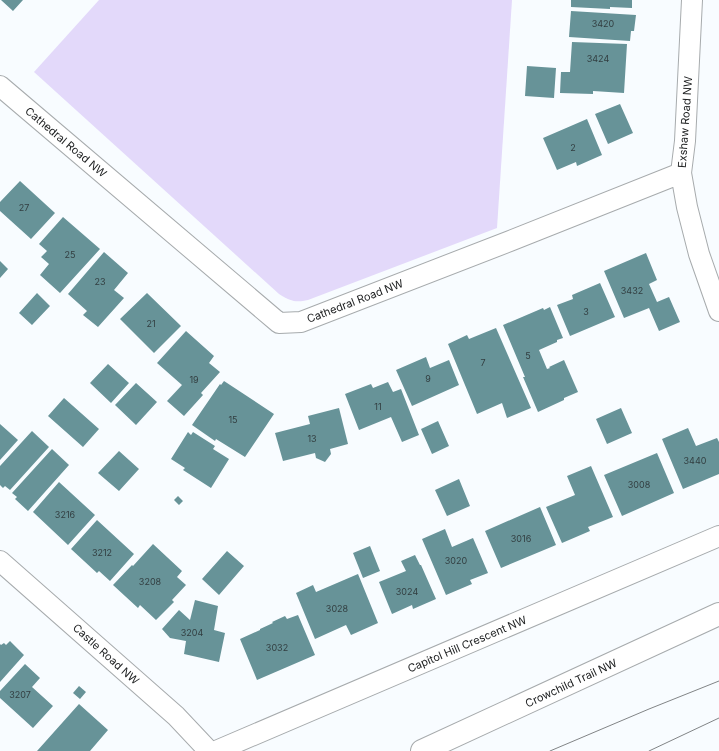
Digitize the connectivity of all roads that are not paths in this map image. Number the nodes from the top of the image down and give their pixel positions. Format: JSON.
{"nodes":[{"id":1,"x":692,"y":0,"type":"edge"},
{"id":2,"x":0,"y":86,"type":"edge"},
{"id":3,"x":681,"y":173,"type":"junction"},
{"id":4,"x":719,"y":312,"type":"edge"},
{"id":5,"x":719,"y":536,"type":"edge"},
{"id":6,"x":0,"y":561,"type":"edge"},
{"id":7,"x":719,"y":614,"type":"edge"},
{"id":8,"x":209,"y":751,"type":"edge"},
{"id":9,"x":216,"y":751,"type":"edge"},
{"id":10,"x":422,"y":751,"type":"edge"}],
"edges":[{"from":1,"to":3,"type":"street","name":"Exshaw Road NW"},
{"from":2,"to":3,"type":"street","name":"Cathedral Road NW"},
{"from":3,"to":4,"type":"street","name":"Exshaw Road NW"},
{"from":5,"to":9,"type":"street","name":"Capitol Hill Crescent NW"},
{"from":6,"to":8,"type":"street","name":"Castle Road NW"},
{"from":7,"to":10,"type":"highway","name":"Crowchild Trail NW"}]}
